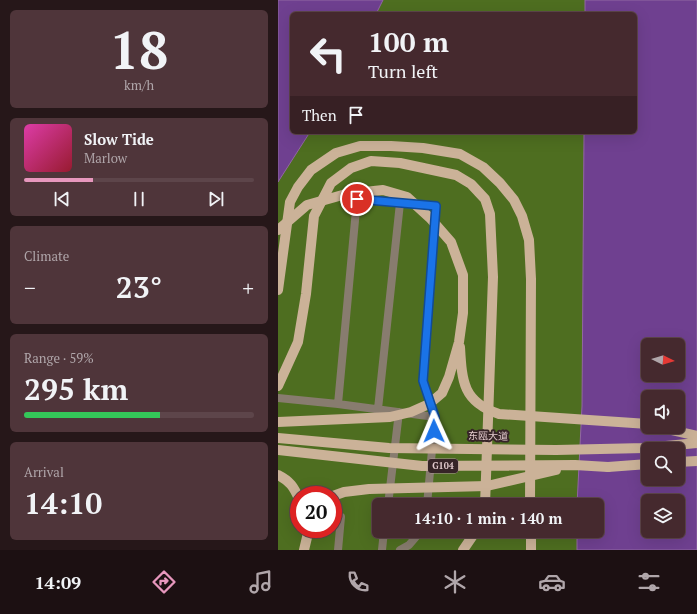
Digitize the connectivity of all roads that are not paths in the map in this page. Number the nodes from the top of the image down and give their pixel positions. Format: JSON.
{"nodes":[{"id":1,"x":400,"y":203,"type":"junction"},
{"id":2,"x":278,"y":230,"type":"edge"},
{"id":3,"x":278,"y":290,"type":"edge"},
{"id":4,"x":459,"y":342,"type":"junction"},
{"id":5,"x":278,"y":386,"type":"edge"},
{"id":6,"x":278,"y":398,"type":"edge"},
{"id":7,"x":338,"y":404,"type":"junction"},
{"id":8,"x":378,"y":409,"type":"junction"},
{"id":9,"x":399,"y":412,"type":"junction"},
{"id":10,"x":435,"y":417,"type":"junction"},
{"id":11,"x":278,"y":422,"type":"edge"},
{"id":12,"x":641,"y":424,"type":"edge"},
{"id":13,"x":685,"y":433,"type":"edge"},
{"id":14,"x":697,"y":436,"type":"edge"},
{"id":15,"x":278,"y":438,"type":"edge"},
{"id":16,"x":697,"y":443,"type":"edge"},
{"id":17,"x":278,"y":450,"type":"edge"},
{"id":18,"x":697,"y":461,"type":"edge"},
{"id":19,"x":685,"y":462,"type":"edge"},
{"id":20,"x":576,"y":465,"type":"junction"},
{"id":21,"x":641,"y":465,"type":"edge"},
{"id":22,"x":278,"y":475,"type":"edge"},
{"id":23,"x":293,"y":486,"type":"edge"},
{"id":24,"x":342,"y":493,"type":"edge"},
{"id":25,"x":389,"y":498,"type":"edge"},
{"id":26,"x":428,"y":498,"type":"edge"},
{"id":27,"x":485,"y":498,"type":"edge"},
{"id":28,"x":530,"y":498,"type":"edge"},
{"id":29,"x":339,"y":538,"type":"edge"},
{"id":30,"x":383,"y":538,"type":"edge"},
{"id":31,"x":416,"y":538,"type":"edge"},
{"id":32,"x":471,"y":538,"type":"edge"},
{"id":33,"x":530,"y":538,"type":"edge"},
{"id":34,"x":338,"y":550,"type":"edge"},
{"id":35,"x":382,"y":550,"type":"edge"},
{"id":36,"x":400,"y":550,"type":"edge"},
{"id":37,"x":463,"y":550,"type":"edge"},
{"id":38,"x":531,"y":550,"type":"edge"}],
"edges":[{"from":1,"to":7,"type":"lane"},
{"from":1,"to":8,"type":"lane"},
{"from":1,"to":10,"type":"lane"},
{"from":2,"to":4,"type":"main road","bridge":true},
{"from":3,"to":28,"type":"main road","bridge":true},
{"from":4,"to":11,"type":"main road","bridge":true},
{"from":4,"to":12,"type":"main road","bridge":true},
{"from":5,"to":27,"type":"main road"},
{"from":6,"to":7,"type":"lane"},
{"from":7,"to":8,"type":"lane"},
{"from":8,"to":9,"type":"lane"},
{"from":9,"to":10,"type":"lane"},
{"from":9,"to":25,"type":"lane"},
{"from":10,"to":26,"type":"lane"},
{"from":13,"to":14,"type":"main road"},
{"from":15,"to":16,"type":"main road","name":"东瓯大道","bridge":true},
{"from":17,"to":20,"type":"main road","number":"G104","bridge":true},
{"from":18,"to":19,"type":"main road"},
{"from":20,"to":21,"type":"main road","number":"G104","bridge":true},
{"from":20,"to":24,"type":"main road","bridge":true},
{"from":22,"to":23,"type":"main road"},
{"from":29,"to":34,"type":"lane"},
{"from":30,"to":35,"type":"lane"},
{"from":31,"to":36,"type":"lane"},
{"from":32,"to":37,"type":"main road"},
{"from":33,"to":38,"type":"main road"}]}
